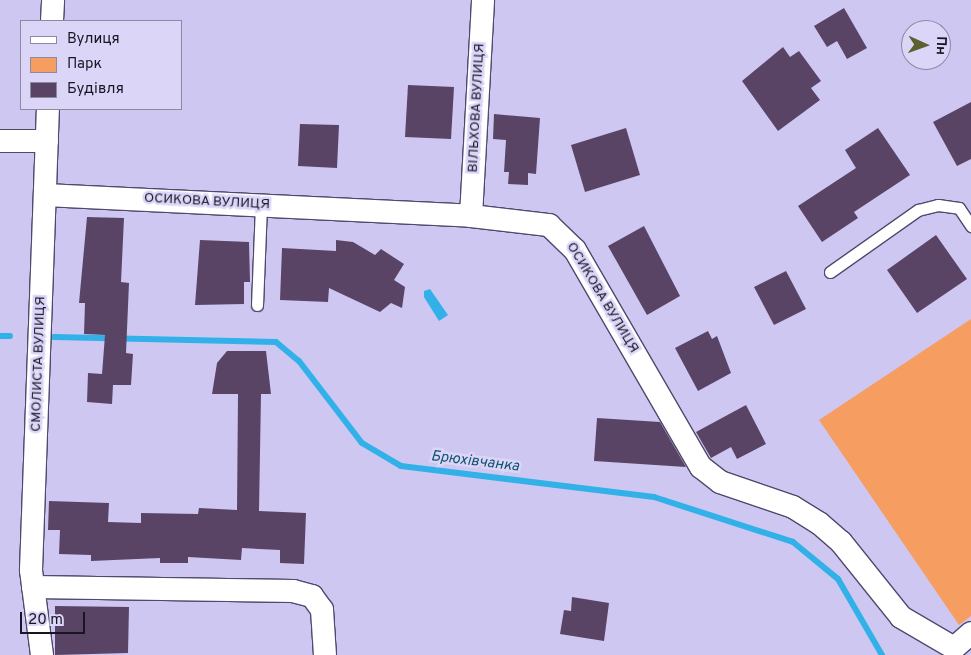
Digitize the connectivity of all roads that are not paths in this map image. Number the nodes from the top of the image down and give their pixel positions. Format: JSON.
{"nodes":[{"id":1,"x":53,"y":0,"type":"edge"},
{"id":2,"x":484,"y":0,"type":"edge"},
{"id":3,"x":52,"y":20,"type":"edge"},
{"id":4,"x":48,"y":110,"type":"edge"},
{"id":5,"x":47,"y":141,"type":"junction"},
{"id":6,"x":0,"y":142,"type":"edge"},
{"id":7,"x":45,"y":195,"type":"junction"},
{"id":8,"x":261,"y":205,"type":"junction"},
{"id":9,"x":471,"y":216,"type":"junction"},
{"id":10,"x":971,"y":226,"type":"edge"},
{"id":11,"x":830,"y":272,"type":"dead end"},
{"id":12,"x":256,"y":305,"type":"dead end"},
{"id":13,"x":34,"y":587,"type":"junction"},
{"id":14,"x":971,"y":633,"type":"edge"},
{"id":15,"x":951,"y":651,"type":"edge"},
{"id":16,"x":42,"y":655,"type":"edge"},
{"id":17,"x":325,"y":655,"type":"edge"}],
"edges":[{"from":1,"to":3,"type":"street"},
{"from":2,"to":9,"type":"street","name":"ВІЛЬХОВА ВУЛИЦЯ"},
{"from":4,"to":5,"type":"street","name":"СМОЛИСТА ВУЛИЦЯ"},
{"from":5,"to":6,"type":"street"},
{"from":5,"to":7,"type":"street","name":"СМОЛИСТА ВУЛИЦЯ"},
{"from":7,"to":8,"type":"street","name":"ОСИКОВА ВУЛИЦЯ"},
{"from":7,"to":13,"type":"street","name":"СМОЛИСТА ВУЛИЦЯ"},
{"from":8,"to":9,"type":"street","name":"ОСИКОВА ВУЛИЦЯ"},
{"from":8,"to":12,"type":"lane"},
{"from":9,"to":15,"type":"street","name":"ОСИКОВА ВУЛИЦЯ"},
{"from":10,"to":11,"type":"lane"},
{"from":13,"to":16,"type":"street","name":"СМОЛИСТА ВУЛИЦЯ"},
{"from":13,"to":17,"type":"street"},
{"from":14,"to":15,"type":"street","name":"ОСИКОВА ВУЛИЦЯ"}]}
